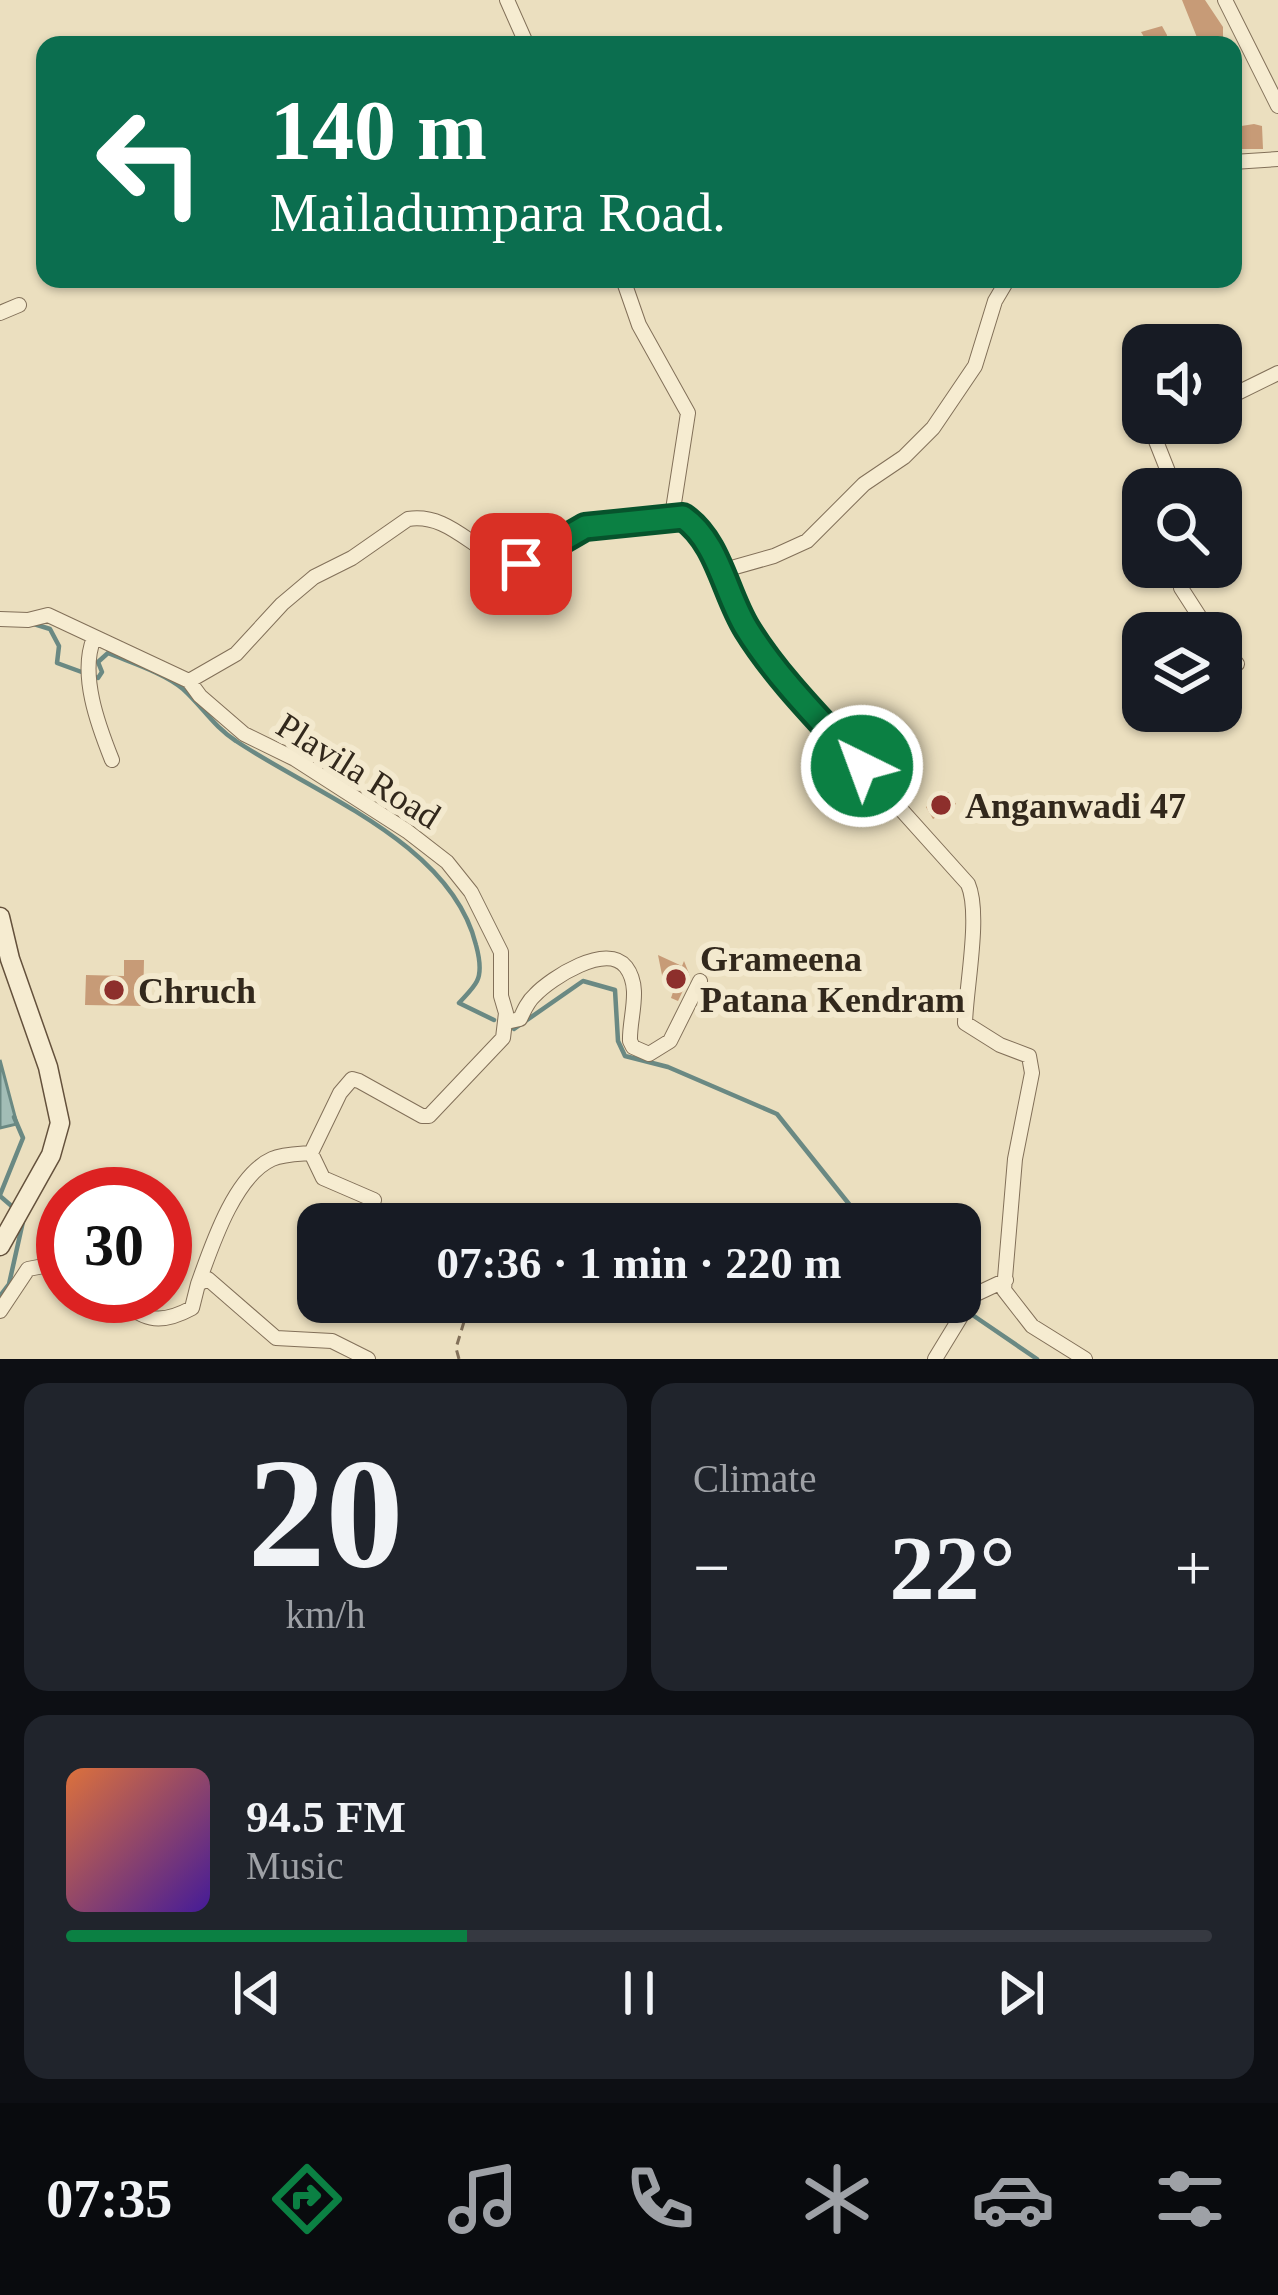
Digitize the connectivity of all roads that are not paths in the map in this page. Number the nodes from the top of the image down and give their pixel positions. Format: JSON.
{"nodes":[{"id":1,"x":507,"y":0,"type":"edge"},
{"id":2,"x":1226,"y":0,"type":"edge"},
{"id":3,"x":523,"y":36,"type":"edge"},
{"id":4,"x":1278,"y":106,"type":"edge"},
{"id":5,"x":1278,"y":159,"type":"edge"},
{"id":6,"x":1242,"y":161,"type":"edge"},
{"id":7,"x":626,"y":288,"type":"edge"},
{"id":8,"x":1003,"y":288,"type":"edge"},
{"id":9,"x":19,"y":305,"type":"dead end"},
{"id":10,"x":0,"y":313,"type":"edge"},
{"id":11,"x":1278,"y":373,"type":"edge"},
{"id":12,"x":1242,"y":391,"type":"edge"},
{"id":13,"x":672,"y":516,"type":"junction"},
{"id":14,"x":721,"y":571,"type":"junction"},
{"id":15,"x":0,"y":619,"type":"edge"},
{"id":16,"x":94,"y":638,"type":"junction"},
{"id":17,"x":189,"y":681,"type":"junction"},
{"id":18,"x":112,"y":760,"type":"dead end"},
{"id":19,"x":0,"y":917,"type":"edge"},
{"id":20,"x":700,"y":981,"type":"dead end"},
{"id":21,"x":506,"y":1022,"type":"junction"},
{"id":22,"x":311,"y":1153,"type":"junction"},
{"id":23,"x":374,"y":1200,"type":"road end"},
{"id":24,"x":0,"y":1246,"type":"edge"},
{"id":25,"x":36,"y":1267,"type":"edge"},
{"id":26,"x":1006,"y":1280,"type":"junction"},
{"id":27,"x":198,"y":1284,"type":"junction"},
{"id":28,"x":192,"y":1308,"type":"edge"},
{"id":29,"x":0,"y":1311,"type":"edge"},
{"id":30,"x":368,"y":1359,"type":"edge"},
{"id":31,"x":935,"y":1359,"type":"edge"},
{"id":32,"x":1085,"y":1359,"type":"edge"}],
"edges":[{"from":1,"to":3,"type":"street"},
{"from":2,"to":4,"type":"street"},
{"from":5,"to":6,"type":"street"},
{"from":7,"to":13,"type":"street"},
{"from":8,"to":14,"type":"street"},
{"from":9,"to":10,"type":"street"},
{"from":11,"to":12,"type":"street"},
{"from":13,"to":14,"type":"street"},
{"from":13,"to":17,"type":"street"},
{"from":14,"to":26,"type":"street"},
{"from":15,"to":16,"type":"street"},
{"from":16,"to":17,"type":"street"},
{"from":16,"to":18,"type":"street"},
{"from":17,"to":21,"type":"street","name":"Plavila Road"},
{"from":19,"to":24,"type":"main road"},
{"from":20,"to":21,"type":"street"},
{"from":21,"to":22,"type":"street"},
{"from":22,"to":23,"type":"street"},
{"from":22,"to":27,"type":"street"},
{"from":25,"to":29,"type":"street"},
{"from":26,"to":31,"type":"street"},
{"from":26,"to":32,"type":"street"},
{"from":27,"to":28,"type":"street"},
{"from":27,"to":30,"type":"street"}]}
